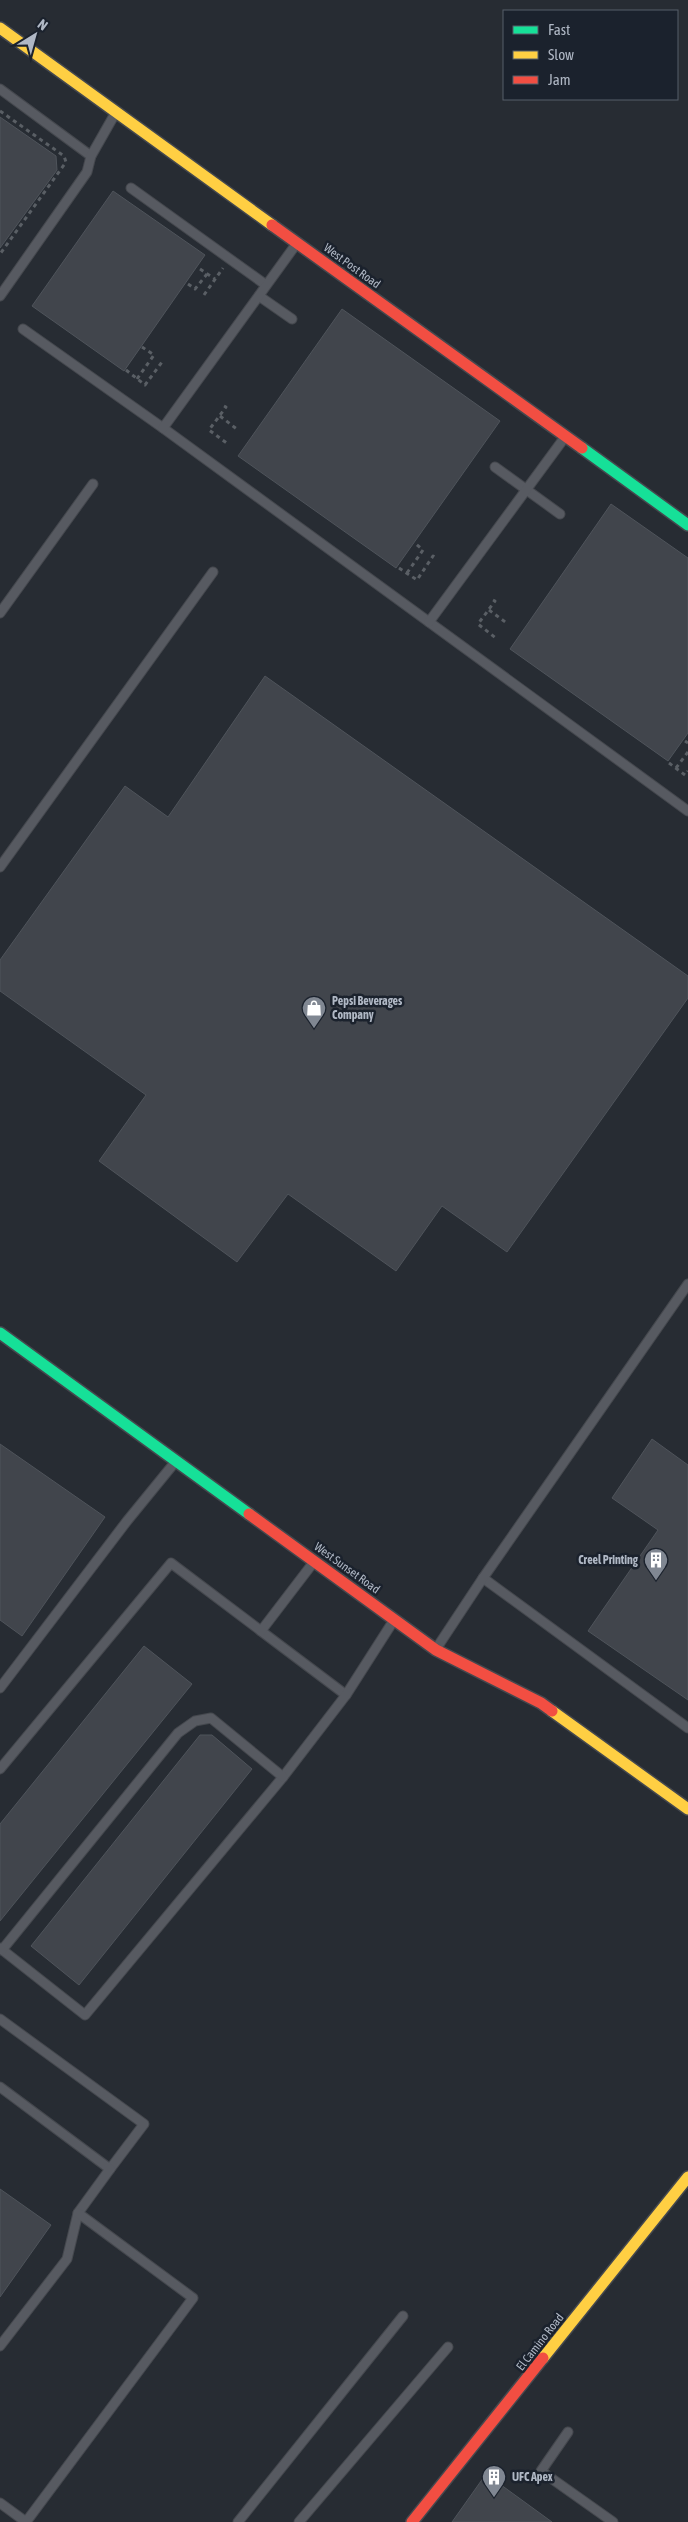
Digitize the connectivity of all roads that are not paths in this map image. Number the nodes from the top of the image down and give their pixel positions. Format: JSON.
{"nodes":[{"id":1,"x":0,"y":28,"type":"edge"},
{"id":2,"x":0,"y":89,"type":"edge"},
{"id":3,"x":116,"y":112,"type":"junction"},
{"id":4,"x":91,"y":156,"type":"junction"},
{"id":5,"x":132,"y":188,"type":"dead end"},
{"id":6,"x":297,"y":243,"type":"junction"},
{"id":7,"x":266,"y":285,"type":"junction"},
{"id":8,"x":0,"y":296,"type":"edge"},
{"id":9,"x":259,"y":296,"type":"junction"},
{"id":10,"x":292,"y":319,"type":"dead end"},
{"id":11,"x":22,"y":329,"type":"dead end"},
{"id":12,"x":163,"y":428,"type":"junction"},
{"id":13,"x":565,"y":436,"type":"junction"},
{"id":14,"x":495,"y":467,"type":"dead end"},
{"id":15,"x":93,"y":484,"type":"dead end"},
{"id":16,"x":526,"y":489,"type":"junction"},
{"id":17,"x":560,"y":514,"type":"dead end"},
{"id":18,"x":688,"y":525,"type":"edge"},
{"id":19,"x":214,"y":572,"type":"dead end"},
{"id":20,"x":0,"y":613,"type":"edge"},
{"id":21,"x":429,"y":622,"type":"junction"},
{"id":22,"x":688,"y":810,"type":"edge"},
{"id":23,"x":0,"y":867,"type":"edge"},
{"id":24,"x":688,"y":1284,"type":"edge"},
{"id":25,"x":0,"y":1333,"type":"edge"},
{"id":26,"x":176,"y":1461,"type":"junction"},
{"id":27,"x":314,"y":1562,"type":"junction"},
{"id":28,"x":483,"y":1578,"type":"junction"},
{"id":29,"x":394,"y":1620,"type":"junction"},
{"id":30,"x":260,"y":1631,"type":"junction"},
{"id":31,"x":436,"y":1650,"type":"junction"},
{"id":32,"x":0,"y":1688,"type":"edge"},
{"id":33,"x":346,"y":1695,"type":"junction"},
{"id":34,"x":688,"y":1728,"type":"edge"},
{"id":35,"x":0,"y":1769,"type":"edge"},
{"id":36,"x":283,"y":1777,"type":"junction"},
{"id":37,"x":688,"y":1809,"type":"edge"},
{"id":38,"x":1,"y":1949,"type":"edge"},
{"id":39,"x":0,"y":2019,"type":"edge"},
{"id":40,"x":0,"y":2087,"type":"edge"},
{"id":41,"x":110,"y":2169,"type":"junction"},
{"id":42,"x":688,"y":2177,"type":"edge"},
{"id":43,"x":78,"y":2213,"type":"junction"},
{"id":44,"x":404,"y":2316,"type":"dead end"},
{"id":45,"x":0,"y":2346,"type":"edge"},
{"id":46,"x":448,"y":2347,"type":"dead end"},
{"id":47,"x":568,"y":2432,"type":"dead end"},
{"id":48,"x":0,"y":2503,"type":"edge"},
{"id":49,"x":238,"y":2522,"type":"edge"},
{"id":50,"x":299,"y":2522,"type":"edge"},
{"id":51,"x":412,"y":2522,"type":"edge"},
{"id":52,"x":612,"y":2522,"type":"edge"}],
"edges":[{"from":1,"to":3,"type":"street","name":"West Post Road"},
{"from":2,"to":4,"type":"lane"},
{"from":3,"to":4,"type":"lane"},
{"from":3,"to":6,"type":"street","name":"West Post Road"},
{"from":4,"to":8,"type":"lane"},
{"from":5,"to":7,"type":"lane"},
{"from":6,"to":7,"type":"lane"},
{"from":6,"to":13,"type":"street","name":"West Post Road"},
{"from":7,"to":9,"type":"lane"},
{"from":9,"to":10,"type":"lane"},
{"from":9,"to":12,"type":"lane"},
{"from":11,"to":12,"type":"lane"},
{"from":12,"to":21,"type":"lane"},
{"from":13,"to":16,"type":"lane"},
{"from":13,"to":18,"type":"street","name":"West Post Road"},
{"from":14,"to":16,"type":"lane"},
{"from":15,"to":20,"type":"lane"},
{"from":16,"to":17,"type":"lane"},
{"from":16,"to":21,"type":"lane"},
{"from":19,"to":23,"type":"lane"},
{"from":21,"to":22,"type":"lane"},
{"from":24,"to":28,"type":"lane"},
{"from":25,"to":26,"type":"street","name":"West Sunset Road"},
{"from":26,"to":27,"type":"street","name":"West Sunset Road"},
{"from":26,"to":32,"type":"lane"},
{"from":27,"to":29,"type":"street","name":"West Sunset Road"},
{"from":27,"to":30,"type":"lane"},
{"from":28,"to":31,"type":"lane"},
{"from":28,"to":34,"type":"lane"},
{"from":29,"to":31,"type":"street","name":"West Sunset Road"},
{"from":29,"to":33,"type":"lane"},
{"from":30,"to":33,"type":"lane"},
{"from":30,"to":35,"type":"lane"},
{"from":31,"to":37,"type":"street","name":"West Sunset Road"},
{"from":33,"to":36,"type":"lane"},
{"from":36,"to":38,"type":"lane"},
{"from":36,"to":38,"type":"lane"},
{"from":39,"to":41,"type":"lane"},
{"from":40,"to":41,"type":"lane"},
{"from":41,"to":43,"type":"lane"},
{"from":42,"to":51,"type":"street","name":"El Camino Road"},
{"from":43,"to":45,"type":"lane"},
{"from":43,"to":48,"type":"lane"},
{"from":44,"to":49,"type":"lane"},
{"from":46,"to":50,"type":"lane"},
{"from":47,"to":52,"type":"lane"}]}
